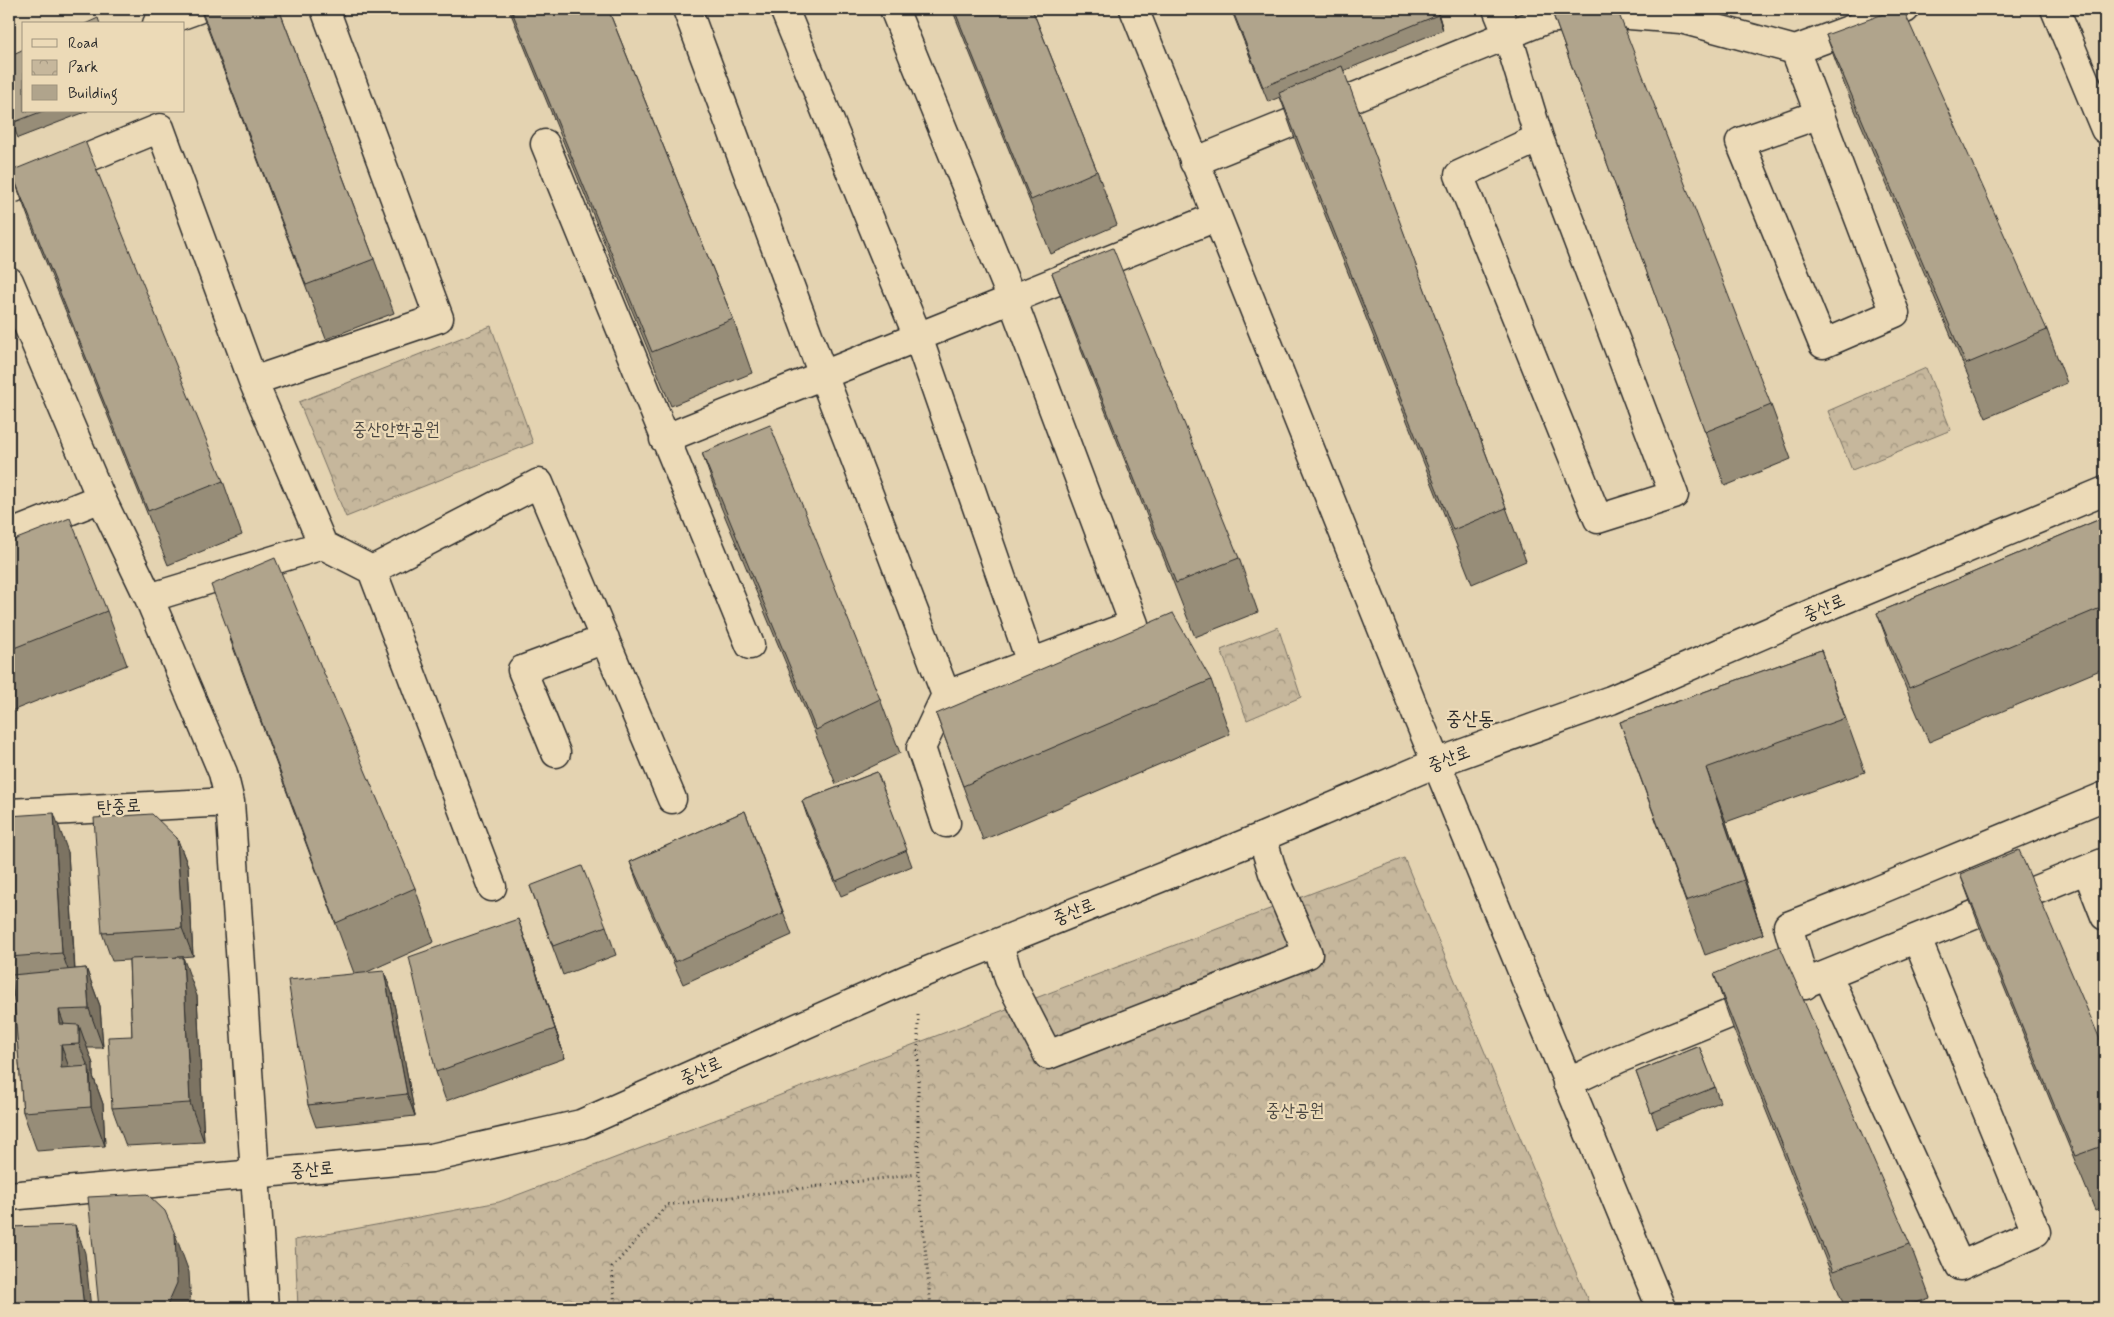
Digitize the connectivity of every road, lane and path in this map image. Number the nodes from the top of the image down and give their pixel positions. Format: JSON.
{"nodes":[{"id":1,"x":198,"y":9,"type":"edge"},
{"id":2,"x":325,"y":9,"type":"edge"},
{"id":3,"x":687,"y":9,"type":"edge"},
{"id":4,"x":784,"y":9,"type":"edge"},
{"id":5,"x":894,"y":9,"type":"edge"},
{"id":6,"x":1134,"y":9,"type":"edge"},
{"id":7,"x":1497,"y":9,"type":"edge"},
{"id":8,"x":1905,"y":9,"type":"edge"},
{"id":9,"x":2054,"y":9,"type":"edge"},
{"id":10,"x":1602,"y":11,"type":"edge"},
{"id":11,"x":162,"y":22,"type":"edge"},
{"id":12,"x":1508,"y":36,"type":"junction"},
{"id":13,"x":1795,"y":50,"type":"junction"},
{"id":14,"x":1820,"y":114,"type":"junction"},
{"id":15,"x":157,"y":120,"type":"edge"},
{"id":16,"x":2105,"y":129,"type":"edge"},
{"id":17,"x":1538,"y":138,"type":"junction"},
{"id":18,"x":545,"y":144,"type":"edge"},
{"id":19,"x":1194,"y":162,"type":"junction"},
{"id":20,"x":9,"y":190,"type":"edge"},
{"id":21,"x":1216,"y":217,"type":"junction"},
{"id":22,"x":9,"y":281,"type":"edge"},
{"id":23,"x":1012,"y":299,"type":"junction"},
{"id":24,"x":918,"y":337,"type":"junction"},
{"id":25,"x":823,"y":375,"type":"junction"},
{"id":26,"x":253,"y":381,"type":"junction"},
{"id":27,"x":664,"y":439,"type":"junction"},
{"id":28,"x":2105,"y":491,"type":"edge"},
{"id":29,"x":101,"y":498,"type":"junction"},
{"id":30,"x":9,"y":535,"type":"edge"},
{"id":31,"x":323,"y":545,"type":"junction"},
{"id":32,"x":372,"y":570,"type":"junction"},
{"id":33,"x":149,"y":598,"type":"junction"},
{"id":34,"x":605,"y":639,"type":"junction"},
{"id":35,"x":750,"y":645,"type":"dead end"},
{"id":36,"x":1031,"y":663,"type":"junction"},
{"id":37,"x":946,"y":695,"type":"junction"},
{"id":38,"x":556,"y":753,"type":"dead end"},
{"id":39,"x":1436,"y":764,"type":"junction"},
{"id":40,"x":2105,"y":796,"type":"edge"},
{"id":41,"x":672,"y":798,"type":"dead end"},
{"id":42,"x":230,"y":802,"type":"junction"},
{"id":43,"x":9,"y":812,"type":"edge"},
{"id":44,"x":946,"y":823,"type":"dead end"},
{"id":45,"x":1262,"y":837,"type":"junction"},
{"id":46,"x":2096,"y":866,"type":"edge"},
{"id":47,"x":492,"y":887,"type":"dead end"},
{"id":48,"x":2105,"y":916,"type":"edge"},
{"id":49,"x":1917,"y":939,"type":"junction"},
{"id":50,"x":999,"y":942,"type":"junction"},
{"id":51,"x":1817,"y":981,"type":"junction"},
{"id":52,"x":918,"y":1015,"type":"dead end"},
{"id":53,"x":1567,"y":1083,"type":"junction"},
{"id":54,"x":254,"y":1174,"type":"junction"},
{"id":55,"x":918,"y":1174,"type":"junction"},
{"id":56,"x":9,"y":1196,"type":"edge"},
{"id":57,"x":264,"y":1308,"type":"edge"},
{"id":58,"x":615,"y":1308,"type":"edge"},
{"id":59,"x":931,"y":1308,"type":"edge"},
{"id":60,"x":1660,"y":1308,"type":"edge"}],
"edges":[{"from":1,"to":11,"type":"main road"},
{"from":2,"to":26,"type":"main road"},
{"from":3,"to":25,"type":"main road"},
{"from":4,"to":24,"type":"main road"},
{"from":5,"to":23,"type":"main road"},
{"from":6,"to":19,"type":"main road"},
{"from":7,"to":12,"type":"main road"},
{"from":8,"to":13,"type":"main road"},
{"from":9,"to":16,"type":"main road"},
{"from":10,"to":12,"type":"main road"},
{"from":10,"to":13,"type":"main road"},
{"from":12,"to":17,"type":"main road"},
{"from":12,"to":19,"type":"main road"},
{"from":13,"to":14,"type":"main road"},
{"from":14,"to":14,"type":"main road"},
{"from":15,"to":20,"type":"main road"},
{"from":15,"to":26,"type":"main road"},
{"from":17,"to":17,"type":"main road"},
{"from":18,"to":27,"type":"main road"},
{"from":19,"to":21,"type":"main road"},
{"from":21,"to":23,"type":"main road"},
{"from":21,"to":39,"type":"main road"},
{"from":22,"to":29,"type":"main road"},
{"from":23,"to":24,"type":"main road"},
{"from":23,"to":36,"type":"main road"},
{"from":24,"to":25,"type":"main road"},
{"from":24,"to":36,"type":"main road"},
{"from":25,"to":27,"type":"main road"},
{"from":25,"to":37,"type":"main road"},
{"from":26,"to":31,"type":"main road"},
{"from":27,"to":35,"type":"main road"},
{"from":28,"to":39,"type":"main road","name":"중산로"},
{"from":29,"to":30,"type":"main road"},
{"from":29,"to":33,"type":"main road"},
{"from":31,"to":32,"type":"main road"},
{"from":31,"to":33,"type":"main road"},
{"from":32,"to":34,"type":"main road"},
{"from":32,"to":47,"type":"main road"},
{"from":33,"to":42,"type":"main road"},
{"from":34,"to":38,"type":"main road"},
{"from":34,"to":41,"type":"main road"},
{"from":36,"to":37,"type":"main road"},
{"from":37,"to":44,"type":"main road"},
{"from":39,"to":45,"type":"main road","name":"중산로"},
{"from":39,"to":53,"type":"main road"},
{"from":40,"to":51,"type":"main road"},
{"from":42,"to":43,"type":"main road","name":"탄중로"},
{"from":42,"to":54,"type":"main road"},
{"from":45,"to":50,"type":"main road","name":"중산로"},
{"from":45,"to":50,"type":"main road"},
{"from":46,"to":48,"type":"main road"},
{"from":46,"to":49,"type":"main road"},
{"from":49,"to":51,"type":"main road"},
{"from":49,"to":51,"type":"main road"},
{"from":50,"to":54,"type":"main road","name":"중산로"},
{"from":51,"to":53,"type":"main road"},
{"from":52,"to":55,"type":"path"},
{"from":53,"to":60,"type":"main road"},
{"from":54,"to":56,"type":"main road","name":"중산로"},
{"from":54,"to":57,"type":"main road"},
{"from":55,"to":58,"type":"path"},
{"from":55,"to":59,"type":"path"}]}
